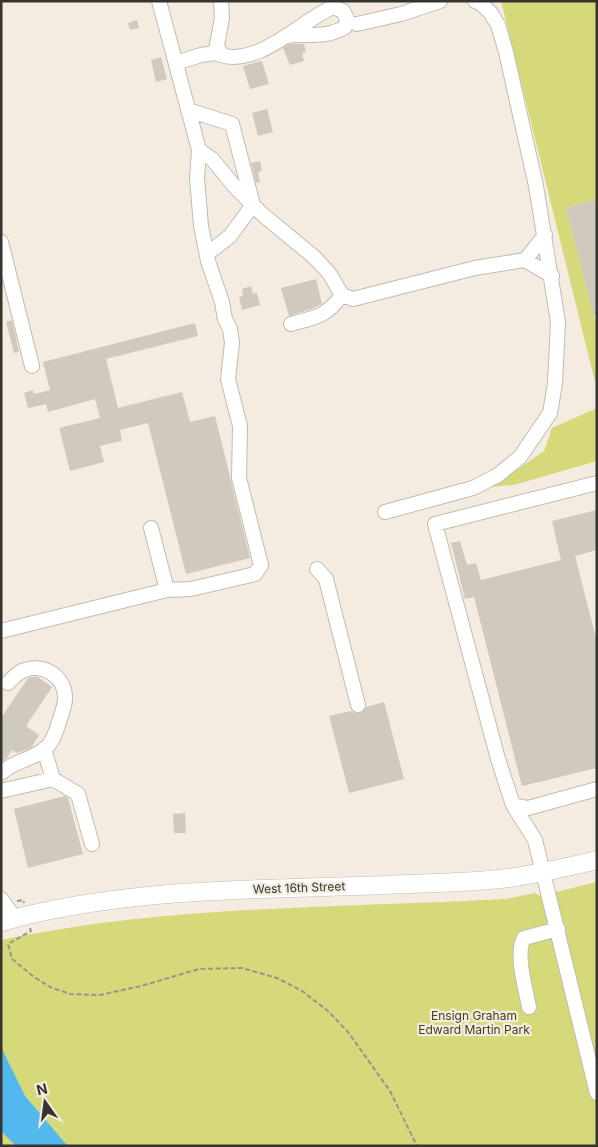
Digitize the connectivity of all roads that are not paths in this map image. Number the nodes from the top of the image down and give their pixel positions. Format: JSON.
{"nodes":[{"id":1,"x":159,"y":1,"type":"edge"},
{"id":2,"x":222,"y":1,"type":"edge"},
{"id":3,"x":440,"y":1,"type":"edge"},
{"id":4,"x":475,"y":1,"type":"edge"},
{"id":5,"x":350,"y":23,"type":"junction"},
{"id":6,"x":286,"y":36,"type":"junction"},
{"id":7,"x":218,"y":51,"type":"junction"},
{"id":8,"x":176,"y":63,"type":"junction"},
{"id":9,"x":188,"y":110,"type":"junction"},
{"id":10,"x":199,"y":150,"type":"junction"},
{"id":11,"x":253,"y":205,"type":"junction"},
{"id":12,"x":545,"y":235,"type":"junction"},
{"id":13,"x":1,"y":242,"type":"edge"},
{"id":14,"x":207,"y":254,"type":"junction"},
{"id":15,"x":525,"y":260,"type":"junction"},
{"id":16,"x":552,"y":276,"type":"junction"},
{"id":17,"x":6,"y":281,"type":"edge"},
{"id":18,"x":342,"y":295,"type":"junction"},
{"id":19,"x":291,"y":324,"type":"dead end"},
{"id":20,"x":32,"y":366,"type":"dead end"},
{"id":21,"x":597,"y":482,"type":"edge"},
{"id":22,"x":385,"y":512,"type":"dead end"},
{"id":23,"x":151,"y":528,"type":"dead end"},
{"id":24,"x":317,"y":569,"type":"dead end"},
{"id":25,"x":167,"y":590,"type":"junction"},
{"id":26,"x":1,"y":632,"type":"edge"},
{"id":27,"x":8,"y":683,"type":"dead end"},
{"id":28,"x":358,"y":705,"type":"dead end"},
{"id":29,"x":44,"y":748,"type":"junction"},
{"id":30,"x":3,"y":770,"type":"edge"},
{"id":31,"x":53,"y":779,"type":"junction"},
{"id":32,"x":597,"y":789,"type":"edge"},
{"id":33,"x":1,"y":791,"type":"edge"},
{"id":34,"x":513,"y":805,"type":"junction"},
{"id":35,"x":92,"y":844,"type":"dead end"},
{"id":36,"x":597,"y":860,"type":"edge"},
{"id":37,"x":544,"y":872,"type":"junction"},
{"id":38,"x":8,"y":910,"type":"edge"},
{"id":39,"x":558,"y":929,"type":"junction"},
{"id":40,"x":529,"y":1007,"type":"dead end"},
{"id":41,"x":597,"y":1093,"type":"edge"}],
"edges":[{"from":1,"to":8,"type":"street"},
{"from":2,"to":7,"type":"street"},
{"from":3,"to":5,"type":"street"},
{"from":4,"to":12,"type":"street"},
{"from":5,"to":6,"type":"street"},
{"from":5,"to":6,"type":"street"},
{"from":6,"to":7,"type":"street"},
{"from":7,"to":8,"type":"street"},
{"from":8,"to":9,"type":"street"},
{"from":9,"to":10,"type":"street"},
{"from":9,"to":11,"type":"street"},
{"from":10,"to":11,"type":"street"},
{"from":10,"to":14,"type":"street"},
{"from":11,"to":14,"type":"street"},
{"from":11,"to":18,"type":"street"},
{"from":12,"to":15,"type":"street"},
{"from":12,"to":16,"type":"street"},
{"from":13,"to":17,"type":"street"},
{"from":14,"to":25,"type":"street"},
{"from":15,"to":16,"type":"street"},
{"from":15,"to":18,"type":"street"},
{"from":16,"to":22,"type":"street"},
{"from":17,"to":20,"type":"street"},
{"from":18,"to":19,"type":"street"},
{"from":21,"to":34,"type":"street"},
{"from":23,"to":25,"type":"street"},
{"from":24,"to":28,"type":"street"},
{"from":25,"to":26,"type":"street"},
{"from":27,"to":29,"type":"street"},
{"from":29,"to":30,"type":"street"},
{"from":29,"to":31,"type":"street"},
{"from":31,"to":33,"type":"street"},
{"from":31,"to":35,"type":"street"},
{"from":32,"to":34,"type":"street"},
{"from":34,"to":37,"type":"street"},
{"from":36,"to":37,"type":"main road","name":"West 16th Street"},
{"from":37,"to":38,"type":"main road","name":"West 16th Street"},
{"from":37,"to":39,"type":"street"},
{"from":39,"to":40,"type":"street"},
{"from":39,"to":41,"type":"street"}]}
